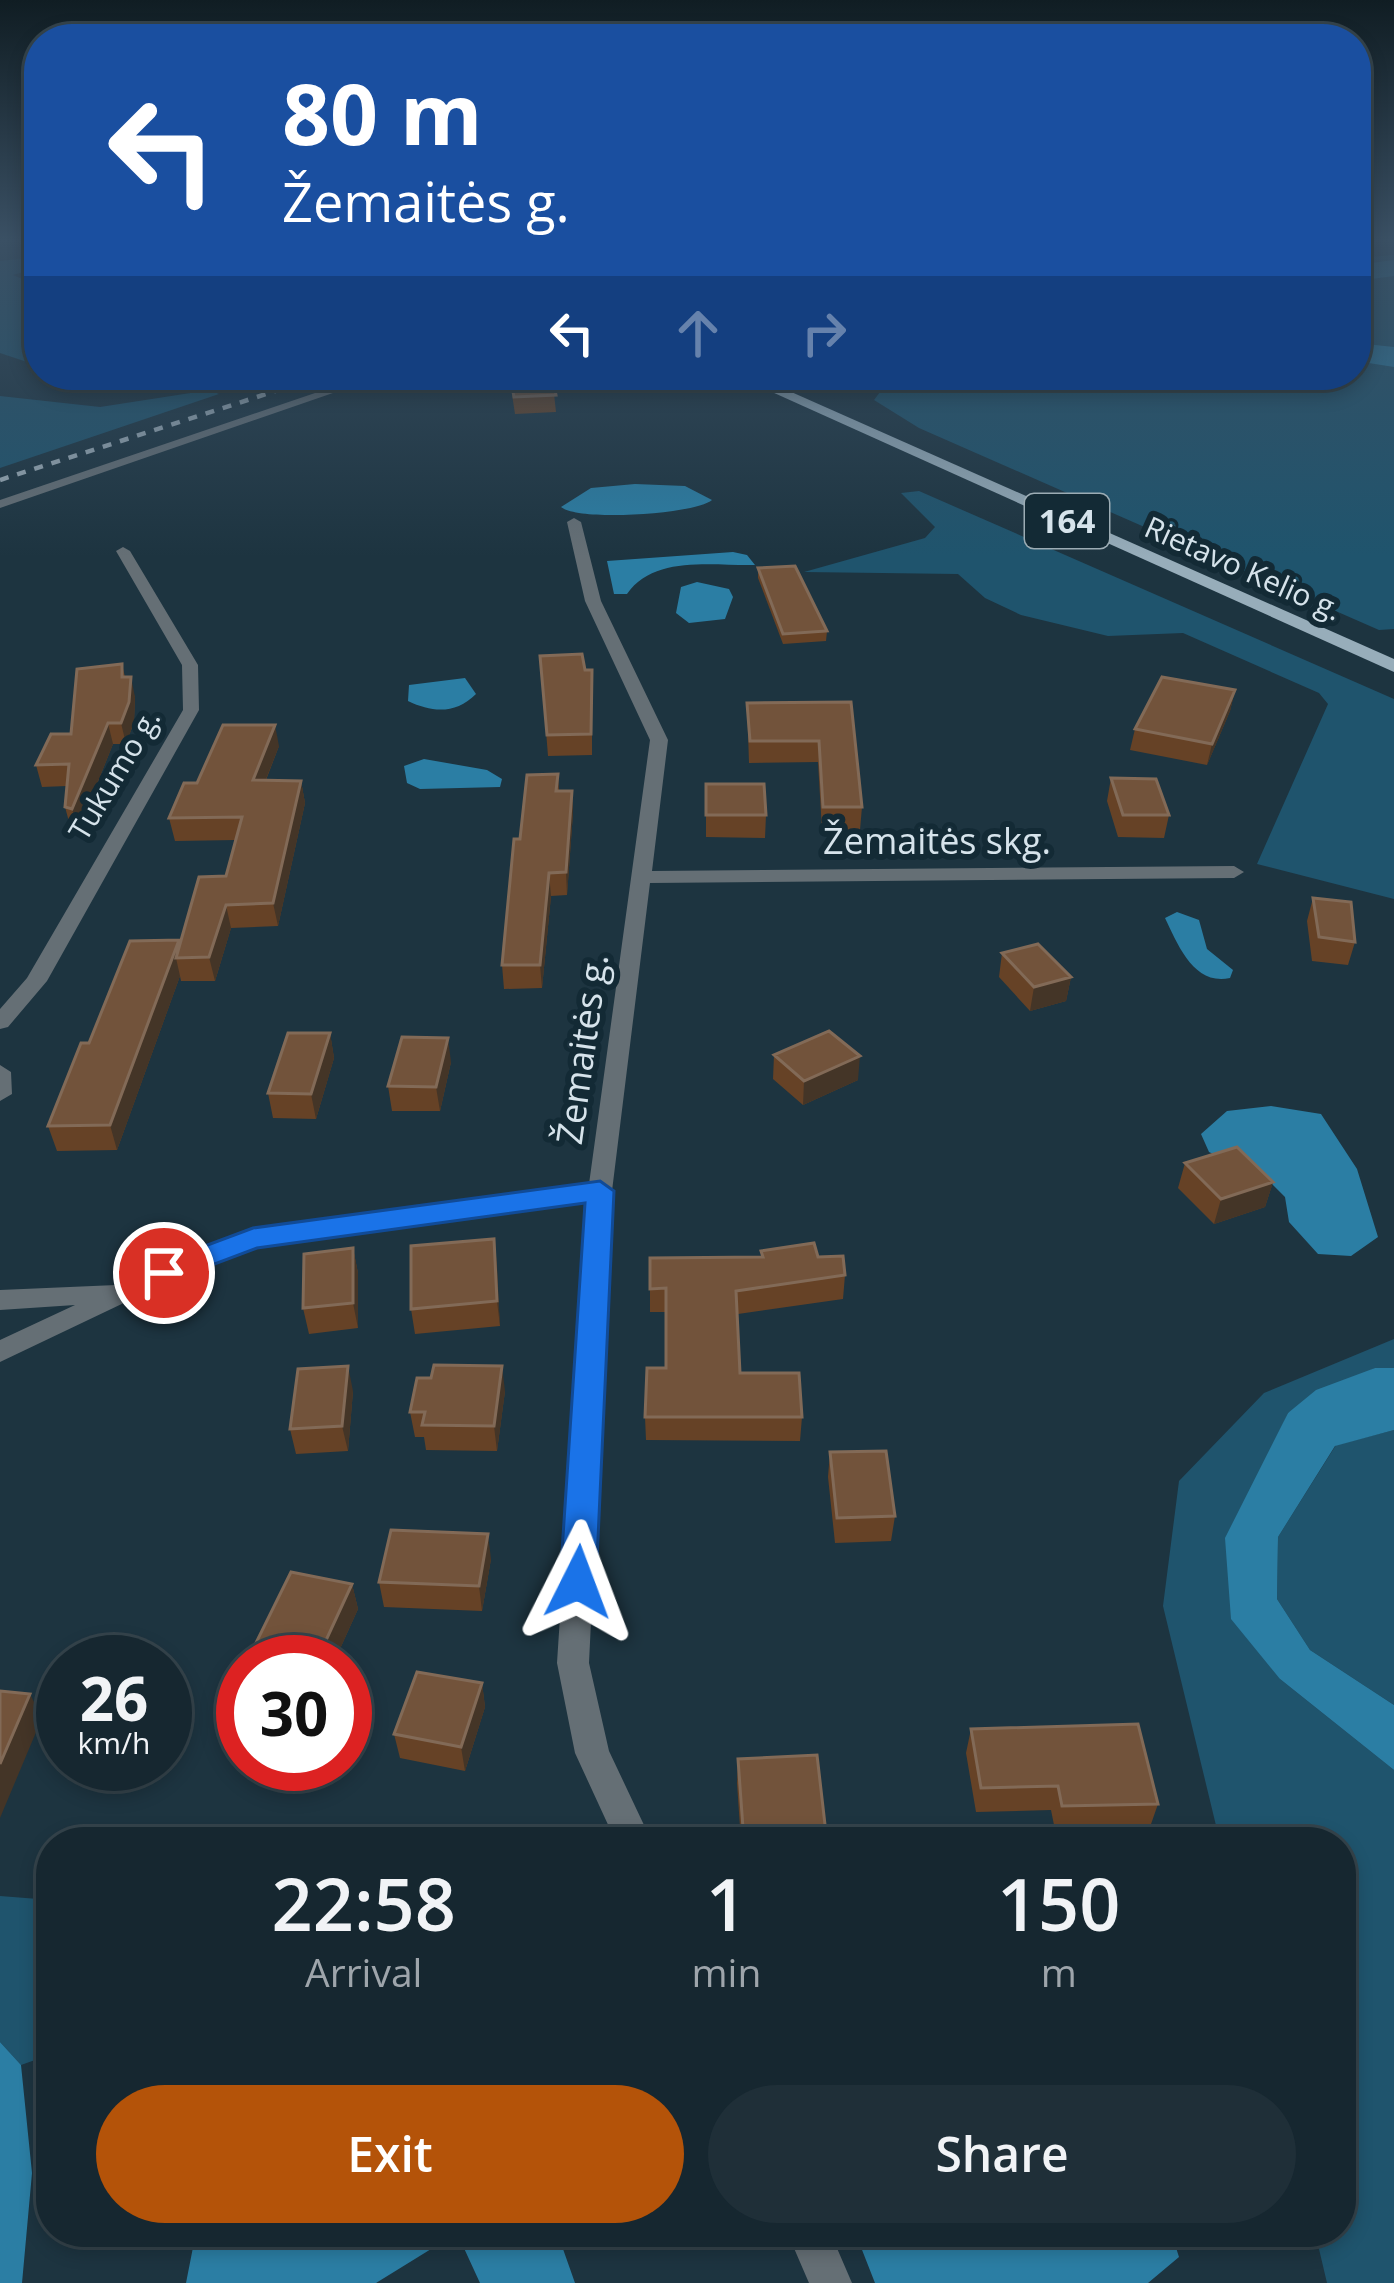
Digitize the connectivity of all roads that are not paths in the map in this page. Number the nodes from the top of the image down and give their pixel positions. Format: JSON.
{"nodes":[{"id":1,"x":332,"y":390,"type":"edge"},
{"id":2,"x":775,"y":390,"type":"edge"},
{"id":3,"x":0,"y":505,"type":"edge"},
{"id":4,"x":574,"y":522,"type":"dead end"},
{"id":5,"x":123,"y":551,"type":"dead end"},
{"id":6,"x":1394,"y":666,"type":"edge"},
{"id":7,"x":1234,"y":872,"type":"dead end"},
{"id":8,"x":641,"y":877,"type":"junction"},
{"id":9,"x":1,"y":1016,"type":"edge"},
{"id":10,"x":0,"y":1072,"type":"edge"},
{"id":11,"x":0,"y":1094,"type":"edge"},
{"id":12,"x":600,"y":1191,"type":"junction"},
{"id":13,"x":124,"y":1291,"type":"junction"},
{"id":14,"x":0,"y":1300,"type":"edge"},
{"id":15,"x":0,"y":1352,"type":"edge"},
{"id":16,"x":627,"y":1827,"type":"edge"},
{"id":17,"x":815,"y":2247,"type":"edge"},
{"id":18,"x":831,"y":2283,"type":"edge"}],
"edges":[{"from":1,"to":3,"type":"street"},
{"from":2,"to":6,"type":"main road","name":"Rietavo Kelio g.","number":"164"},
{"from":4,"to":8,"type":"street","name":"Žemaitės g."},
{"from":5,"to":9,"type":"street","name":"Tukumo g."},
{"from":7,"to":8,"type":"street","name":"Žemaitės skg."},
{"from":8,"to":12,"type":"street","name":"Žemaitės g."},
{"from":10,"to":11,"type":"street"},
{"from":12,"to":13,"type":"street","name":"Žemaitės g."},
{"from":12,"to":16,"type":"street"},
{"from":13,"to":14,"type":"street"},
{"from":13,"to":15,"type":"street","name":"Žemaitės g."},
{"from":17,"to":18,"type":"street"}]}
